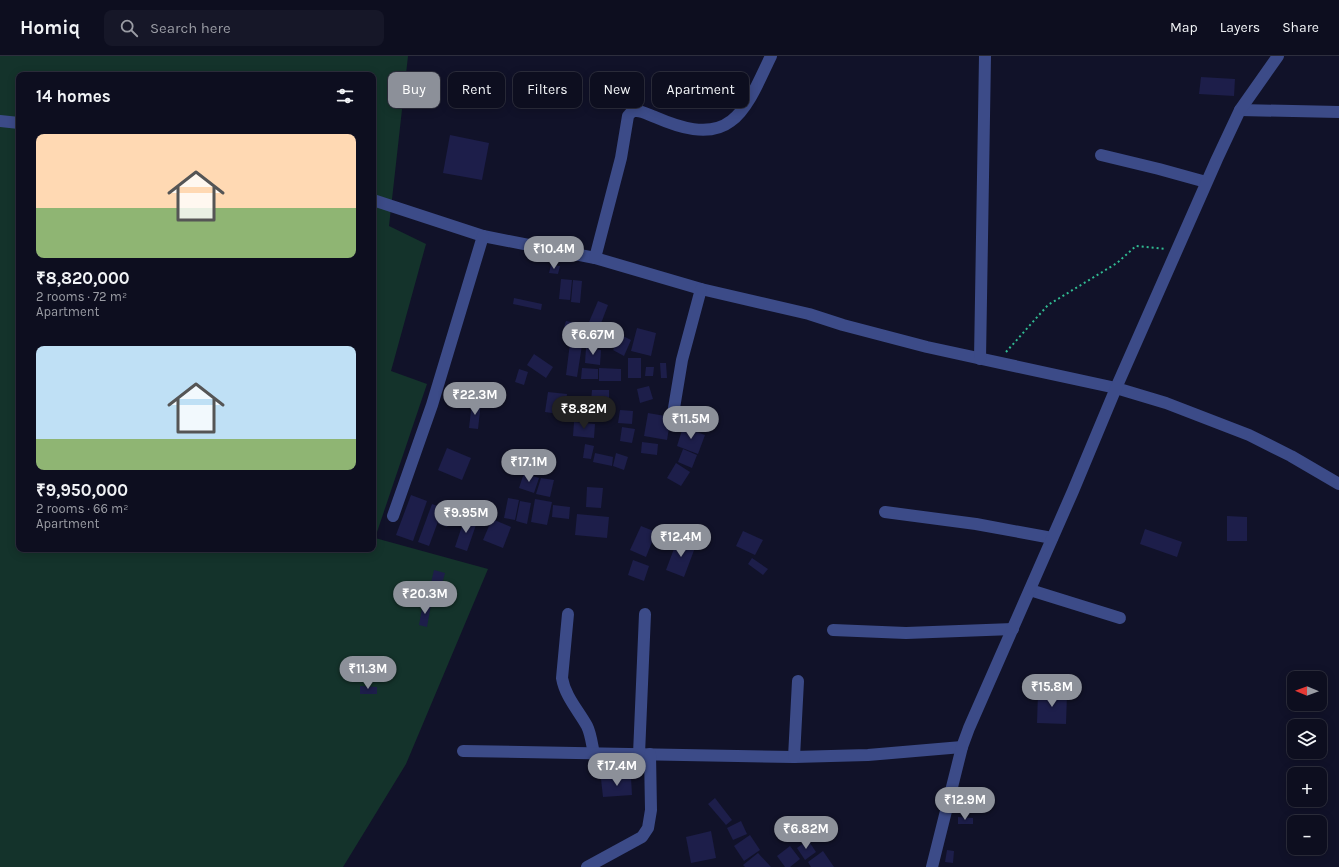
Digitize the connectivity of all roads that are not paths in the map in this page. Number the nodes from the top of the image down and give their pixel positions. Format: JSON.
{"nodes":[{"id":1,"x":771,"y":56,"type":"edge"},
{"id":2,"x":985,"y":56,"type":"edge"},
{"id":3,"x":1278,"y":56,"type":"edge"},
{"id":4,"x":1240,"y":110,"type":"junction"},
{"id":5,"x":1339,"y":112,"type":"edge"},
{"id":6,"x":0,"y":121,"type":"edge"},
{"id":7,"x":16,"y":122,"type":"edge"},
{"id":8,"x":1101,"y":155,"type":"dead end"},
{"id":9,"x":1206,"y":182,"type":"junction"},
{"id":10,"x":376,"y":201,"type":"edge"},
{"id":11,"x":483,"y":236,"type":"junction"},
{"id":12,"x":595,"y":258,"type":"junction"},
{"id":13,"x":701,"y":289,"type":"junction"},
{"id":14,"x":980,"y":359,"type":"junction"},
{"id":15,"x":1116,"y":388,"type":"junction"},
{"id":16,"x":673,"y":414,"type":"dead end"},
{"id":17,"x":1339,"y":484,"type":"edge"},
{"id":18,"x":885,"y":512,"type":"dead end"},
{"id":19,"x":393,"y":516,"type":"dead end"},
{"id":20,"x":1052,"y":538,"type":"junction"},
{"id":21,"x":1030,"y":590,"type":"junction"},
{"id":22,"x":568,"y":614,"type":"dead end"},
{"id":23,"x":645,"y":614,"type":"dead end"},
{"id":24,"x":1120,"y":618,"type":"dead end"},
{"id":25,"x":1013,"y":629,"type":"junction"},
{"id":26,"x":833,"y":630,"type":"dead end"},
{"id":27,"x":798,"y":681,"type":"dead end"},
{"id":28,"x":962,"y":747,"type":"junction"},
{"id":29,"x":463,"y":751,"type":"dead end"},
{"id":30,"x":594,"y":754,"type":"junction"},
{"id":31,"x":645,"y":754,"type":"junction"},
{"id":32,"x":794,"y":757,"type":"junction"},
{"id":33,"x":587,"y":867,"type":"edge"},
{"id":34,"x":932,"y":867,"type":"edge"}],
"edges":[{"from":1,"to":12,"type":"street"},
{"from":2,"to":14,"type":"street"},
{"from":3,"to":4,"type":"street"},
{"from":4,"to":5,"type":"street"},
{"from":4,"to":9,"type":"street"},
{"from":6,"to":7,"type":"street"},
{"from":8,"to":9,"type":"street"},
{"from":9,"to":15,"type":"street"},
{"from":10,"to":11,"type":"street"},
{"from":11,"to":12,"type":"street"},
{"from":11,"to":19,"type":"street"},
{"from":12,"to":13,"type":"street"},
{"from":13,"to":14,"type":"street"},
{"from":13,"to":16,"type":"street"},
{"from":14,"to":15,"type":"street"},
{"from":15,"to":17,"type":"street"},
{"from":15,"to":20,"type":"street"},
{"from":18,"to":20,"type":"street"},
{"from":20,"to":21,"type":"street"},
{"from":21,"to":24,"type":"street"},
{"from":21,"to":25,"type":"street"},
{"from":22,"to":30,"type":"street"},
{"from":23,"to":31,"type":"street"},
{"from":25,"to":26,"type":"street"},
{"from":25,"to":28,"type":"street"},
{"from":27,"to":32,"type":"street"},
{"from":28,"to":32,"type":"street"},
{"from":28,"to":34,"type":"street"},
{"from":29,"to":30,"type":"street"},
{"from":30,"to":31,"type":"street"},
{"from":31,"to":32,"type":"street"},
{"from":31,"to":33,"type":"street"}]}
